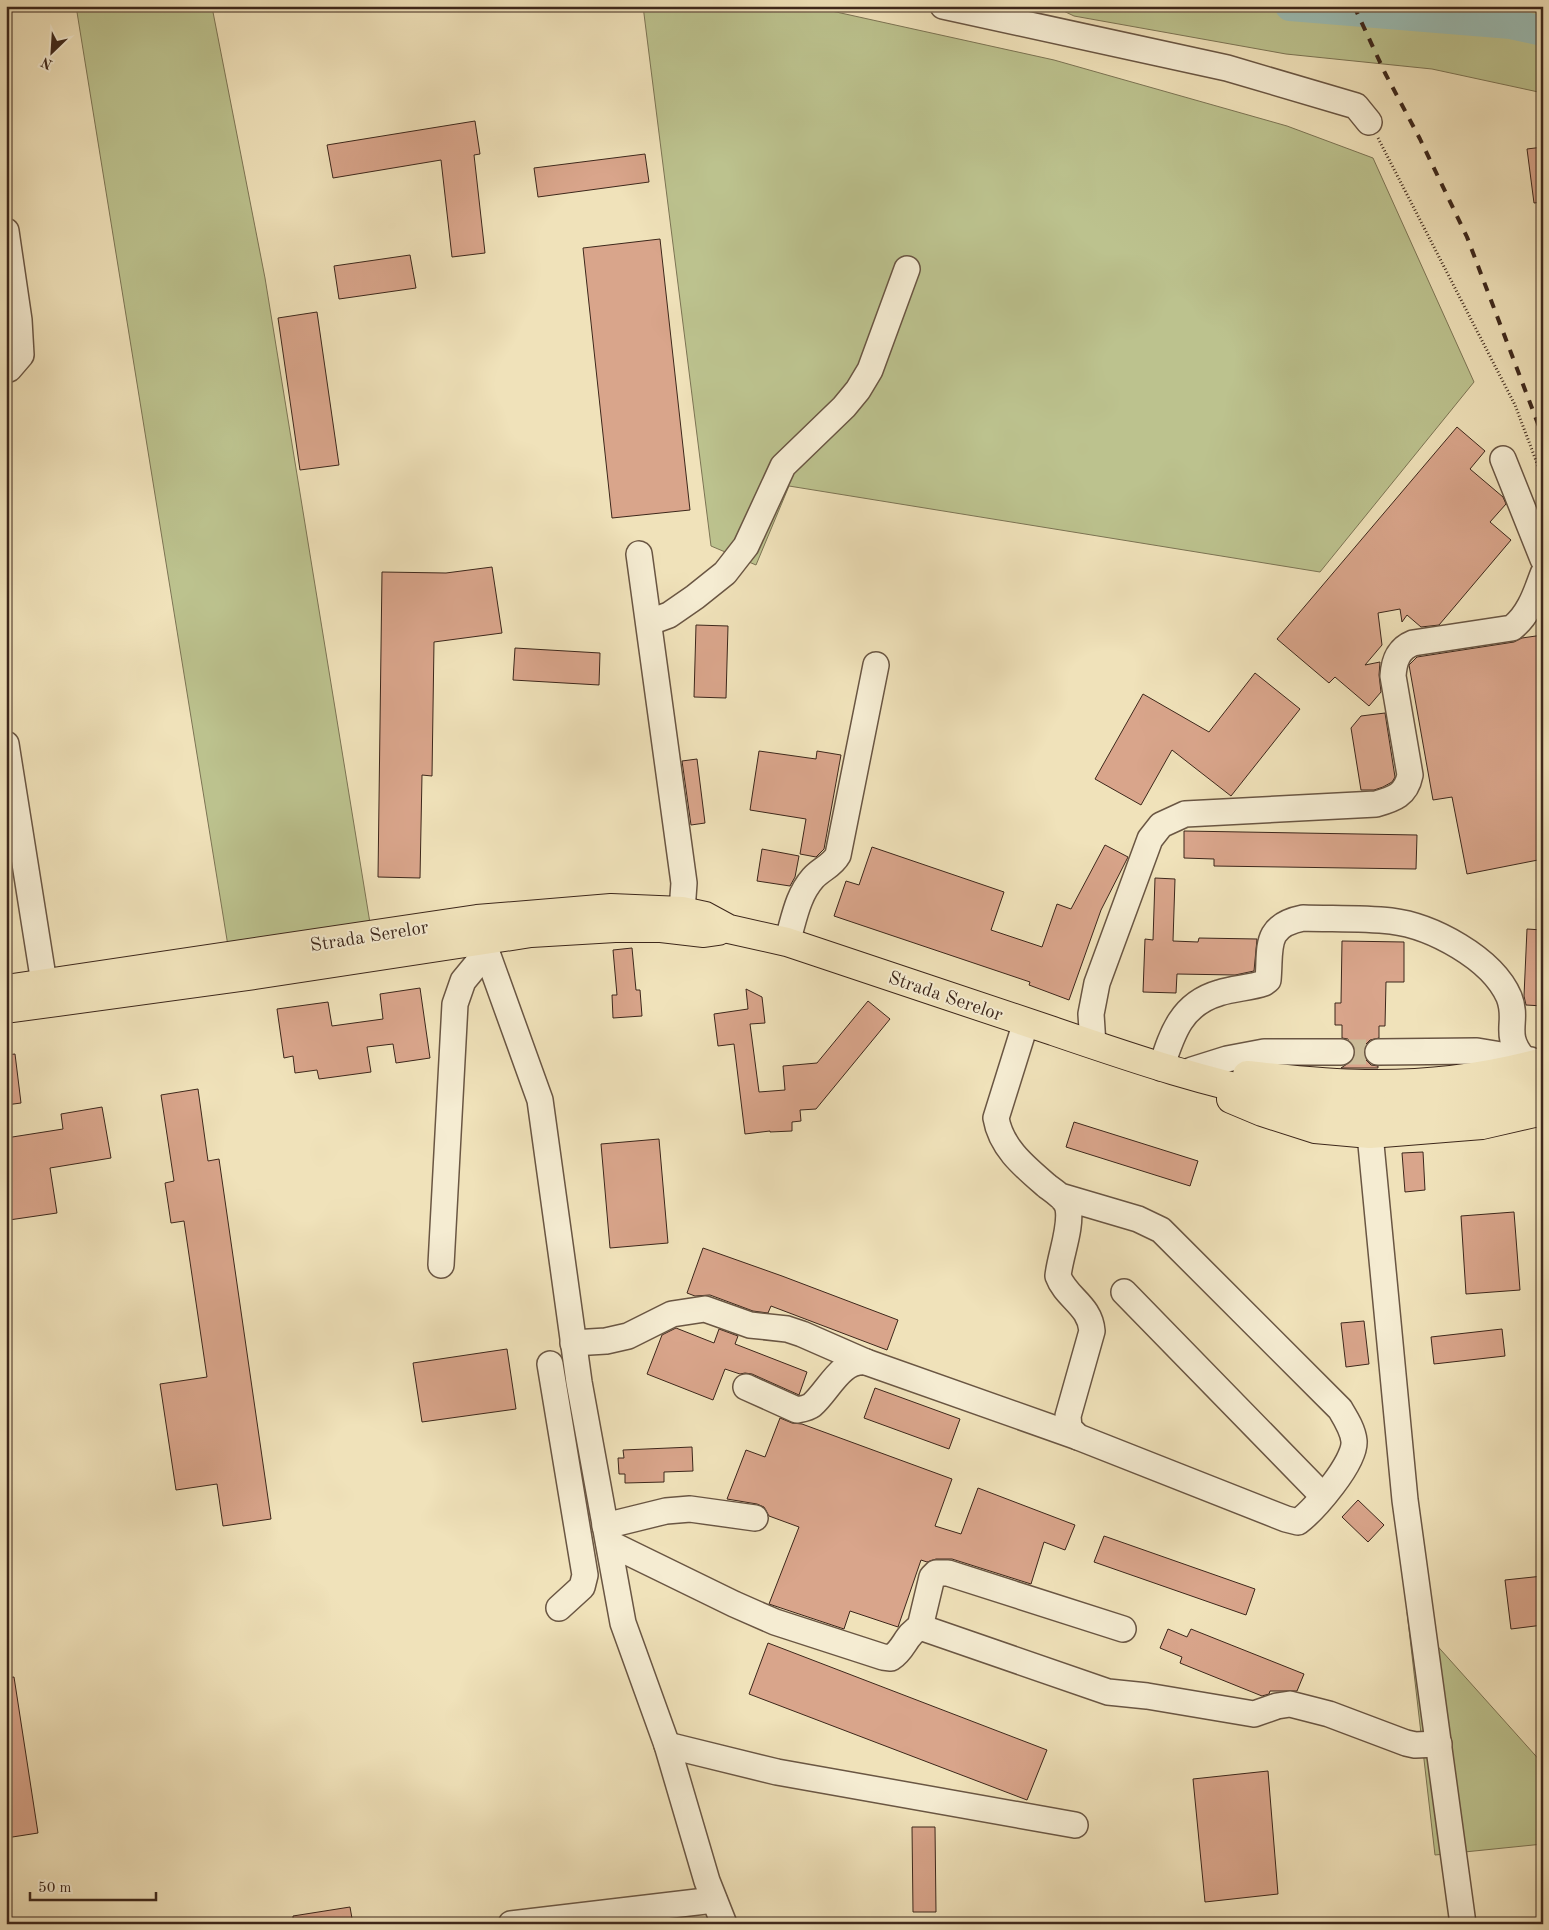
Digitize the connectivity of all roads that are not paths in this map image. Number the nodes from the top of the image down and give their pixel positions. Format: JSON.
{"nodes":[{"id":1,"x":943,"y":6,"type":"edge"},
{"id":2,"x":1369,"y":122,"type":"road end"},
{"id":3,"x":6,"y":231,"type":"edge"},
{"id":4,"x":907,"y":269,"type":"dead end"},
{"id":5,"x":6,"y":370,"type":"edge"},
{"id":6,"x":1503,"y":459,"type":"dead end"},
{"id":7,"x":639,"y":554,"type":"dead end"},
{"id":8,"x":1543,"y":559,"type":"edge"},
{"id":9,"x":1543,"y":574,"type":"edge"},
{"id":10,"x":650,"y":622,"type":"junction"},
{"id":11,"x":876,"y":665,"type":"dead end"},
{"id":12,"x":6,"y":744,"type":"edge"},
{"id":13,"x":682,"y":911,"type":"junction"},
{"id":14,"x":729,"y":929,"type":"junction"},
{"id":15,"x":787,"y":942,"type":"junction"},
{"id":16,"x":484,"y":946,"type":"junction"},
{"id":17,"x":44,"y":983,"type":"junction"},
{"id":18,"x":6,"y":989,"type":"edge"},
{"id":19,"x":6,"y":1010,"type":"edge"},
{"id":20,"x":1026,"y":1022,"type":"junction"},
{"id":21,"x":1093,"y":1045,"type":"junction"},
{"id":22,"x":1341,"y":1052,"type":"tunnel mouth"},
{"id":23,"x":1378,"y":1052,"type":"tunnel mouth"},
{"id":24,"x":1537,"y":1067,"type":"edge"},
{"id":25,"x":1161,"y":1068,"type":"junction"},
{"id":26,"x":1192,"y":1070,"type":"junction"},
{"id":27,"x":1543,"y":1111,"type":"edge"},
{"id":28,"x":1370,"y":1134,"type":"junction"},
{"id":29,"x":1060,"y":1196,"type":"junction"},
{"id":30,"x":441,"y":1265,"type":"dead end"},
{"id":31,"x":1124,"y":1292,"type":"dead end"},
{"id":32,"x":573,"y":1343,"type":"junction"},
{"id":33,"x":866,"y":1362,"type":"junction"},
{"id":34,"x":550,"y":1364,"type":"dead end"},
{"id":35,"x":746,"y":1387,"type":"dead end"},
{"id":36,"x":1078,"y":1436,"type":"junction"},
{"id":37,"x":1323,"y":1496,"type":"junction"},
{"id":38,"x":574,"y":1510,"type":"junction"},
{"id":39,"x":755,"y":1518,"type":"dead end"},
{"id":40,"x":605,"y":1524,"type":"junction"},
{"id":41,"x":559,"y":1608,"type":"dead end"},
{"id":42,"x":920,"y":1627,"type":"junction"},
{"id":43,"x":1123,"y":1629,"type":"dead end"},
{"id":44,"x":1439,"y":1744,"type":"junction"},
{"id":45,"x":667,"y":1745,"type":"junction"},
{"id":46,"x":1075,"y":1825,"type":"dead end"},
{"id":47,"x":714,"y":1900,"type":"junction"},
{"id":48,"x":512,"y":1924,"type":"edge"},
{"id":49,"x":724,"y":1924,"type":"edge"},
{"id":50,"x":1463,"y":1924,"type":"edge"}],
"edges":[{"from":1,"to":2,"type":"street"},
{"from":3,"to":5,"type":"street"},
{"from":4,"to":10,"type":"street"},
{"from":6,"to":8,"type":"street"},
{"from":7,"to":10,"type":"street"},
{"from":9,"to":21,"type":"street"},
{"from":10,"to":13,"type":"street"},
{"from":11,"to":15,"type":"street"},
{"from":12,"to":17,"type":"street"},
{"from":13,"to":14,"type":"highway","name":"Strada Serelor"},
{"from":13,"to":17,"type":"highway","name":"Strada Serelor"},
{"from":14,"to":15,"type":"highway","name":"Strada Serelor"},
{"from":14,"to":16,"type":"highway","name":"Strada Serelor"},
{"from":15,"to":20,"type":"highway","name":"Strada Serelor"},
{"from":16,"to":19,"type":"highway","name":"Strada Serelor"},
{"from":16,"to":30,"type":"street"},
{"from":16,"to":32,"type":"street"},
{"from":17,"to":18,"type":"highway","name":"Strada Serelor"},
{"from":20,"to":21,"type":"highway","name":"Strada Serelor"},
{"from":20,"to":29,"type":"street"},
{"from":21,"to":25,"type":"highway","name":"Strada Serelor"},
{"from":22,"to":26,"type":"street"},
{"from":23,"to":24,"type":"street"},
{"from":24,"to":25,"type":"highway"},
{"from":24,"to":25,"type":"street"},
{"from":24,"to":26,"type":"highway"},
{"from":25,"to":26,"type":"highway"},
{"from":25,"to":28,"type":"highway"},
{"from":27,"to":28,"type":"highway"},
{"from":28,"to":44,"type":"street"},
{"from":29,"to":36,"type":"street"},
{"from":29,"to":37,"type":"street"},
{"from":31,"to":37,"type":"street"},
{"from":32,"to":33,"type":"street"},
{"from":32,"to":40,"type":"street"},
{"from":33,"to":35,"type":"street"},
{"from":33,"to":36,"type":"street"},
{"from":34,"to":38,"type":"street"},
{"from":36,"to":37,"type":"street"},
{"from":38,"to":40,"type":"street"},
{"from":38,"to":41,"type":"street"},
{"from":39,"to":40,"type":"street"},
{"from":40,"to":42,"type":"street"},
{"from":40,"to":45,"type":"street"},
{"from":42,"to":43,"type":"street"},
{"from":42,"to":44,"type":"street"},
{"from":44,"to":50,"type":"street"},
{"from":45,"to":46,"type":"street"},
{"from":45,"to":47,"type":"street"},
{"from":47,"to":48,"type":"street"},
{"from":47,"to":49,"type":"street"}]}
